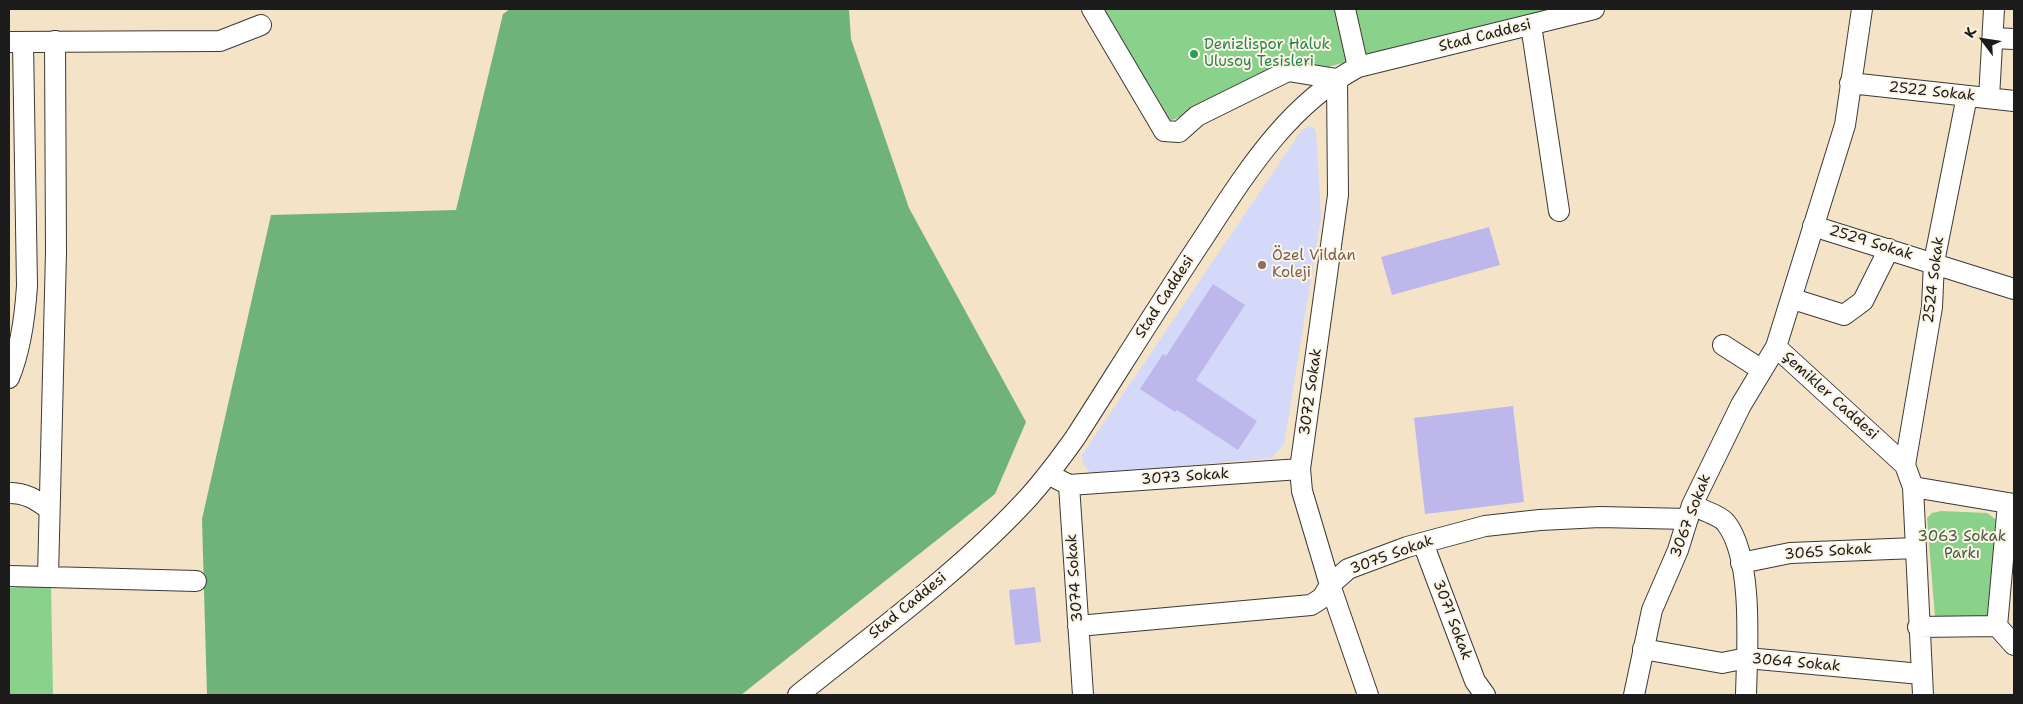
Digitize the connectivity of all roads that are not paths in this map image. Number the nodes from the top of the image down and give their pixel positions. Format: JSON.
{"nodes":[{"id":1,"x":1092,"y":9,"type":"edge"},
{"id":2,"x":1345,"y":9,"type":"edge"},
{"id":3,"x":1588,"y":9,"type":"edge"},
{"id":4,"x":1862,"y":9,"type":"edge"},
{"id":5,"x":1994,"y":9,"type":"edge"},
{"id":6,"x":261,"y":24,"type":"dead end"},
{"id":7,"x":1531,"y":25,"type":"junction"},
{"id":8,"x":1993,"y":38,"type":"junction"},
{"id":9,"x":2014,"y":39,"type":"edge"},
{"id":10,"x":55,"y":41,"type":"junction"},
{"id":11,"x":16,"y":42,"type":"edge"},
{"id":12,"x":1358,"y":67,"type":"junction"},
{"id":13,"x":1337,"y":79,"type":"junction"},
{"id":14,"x":1850,"y":83,"type":"junction"},
{"id":15,"x":1967,"y":96,"type":"junction"},
{"id":16,"x":1989,"y":98,"type":"junction"},
{"id":17,"x":2014,"y":101,"type":"edge"},
{"id":18,"x":1559,"y":212,"type":"dead end"},
{"id":19,"x":1813,"y":226,"type":"junction"},
{"id":20,"x":1889,"y":249,"type":"junction"},
{"id":21,"x":1934,"y":262,"type":"junction"},
{"id":22,"x":2014,"y":288,"type":"edge"},
{"id":23,"x":1793,"y":299,"type":"junction"},
{"id":24,"x":1723,"y":345,"type":"dead end"},
{"id":25,"x":1776,"y":347,"type":"junction"},
{"id":26,"x":1762,"y":370,"type":"junction"},
{"id":27,"x":9,"y":378,"type":"edge"},
{"id":28,"x":1905,"y":465,"type":"junction"},
{"id":29,"x":1300,"y":469,"type":"junction"},
{"id":30,"x":1048,"y":474,"type":"junction"},
{"id":31,"x":1069,"y":485,"type":"junction"},
{"id":32,"x":1913,"y":487,"type":"junction"},
{"id":33,"x":9,"y":493,"type":"edge"},
{"id":34,"x":2011,"y":504,"type":"edge"},
{"id":35,"x":49,"y":509,"type":"junction"},
{"id":36,"x":1690,"y":512,"type":"junction"},
{"id":37,"x":1423,"y":542,"type":"junction"},
{"id":38,"x":1916,"y":548,"type":"junction"},
{"id":39,"x":1741,"y":563,"type":"junction"},
{"id":40,"x":9,"y":576,"type":"edge"},
{"id":41,"x":48,"y":577,"type":"junction"},
{"id":42,"x":196,"y":581,"type":"dead end"},
{"id":43,"x":1330,"y":585,"type":"junction"},
{"id":44,"x":1078,"y":626,"type":"junction"},
{"id":45,"x":1997,"y":626,"type":"junction"},
{"id":46,"x":1918,"y":627,"type":"junction"},
{"id":47,"x":2014,"y":644,"type":"edge"},
{"id":48,"x":1643,"y":648,"type":"junction"},
{"id":49,"x":1747,"y":658,"type":"junction"},
{"id":50,"x":1921,"y":674,"type":"junction"},
{"id":51,"x":798,"y":695,"type":"edge"},
{"id":52,"x":1083,"y":695,"type":"edge"},
{"id":53,"x":1368,"y":695,"type":"edge"},
{"id":54,"x":1485,"y":695,"type":"edge"},
{"id":55,"x":1634,"y":695,"type":"edge"},
{"id":56,"x":1746,"y":695,"type":"edge"},
{"id":57,"x":1923,"y":695,"type":"edge"}],
"edges":[{"from":1,"to":13,"type":"street"},
{"from":2,"to":12,"type":"street"},
{"from":3,"to":7,"type":"street","name":"Stad Caddesi"},
{"from":4,"to":14,"type":"street","name":"Şemikler Caddesi"},
{"from":5,"to":8,"type":"street"},
{"from":6,"to":10,"type":"street"},
{"from":7,"to":12,"type":"street","name":"Stad Caddesi"},
{"from":7,"to":18,"type":"street"},
{"from":8,"to":9,"type":"street"},
{"from":8,"to":16,"type":"street"},
{"from":10,"to":11,"type":"street"},
{"from":10,"to":35,"type":"street"},
{"from":11,"to":27,"type":"street"},
{"from":12,"to":13,"type":"street","name":"Stad Caddesi"},
{"from":13,"to":29,"type":"street","name":"3072 Sokak"},
{"from":13,"to":30,"type":"street","name":"Stad Caddesi"},
{"from":14,"to":15,"type":"street","name":"2522 Sokak"},
{"from":14,"to":19,"type":"street","name":"Şemikler Caddesi"},
{"from":15,"to":16,"type":"street","name":"2522 Sokak"},
{"from":15,"to":21,"type":"street","name":"2524 Sokak"},
{"from":16,"to":17,"type":"street","name":"2522 Sokak"},
{"from":19,"to":20,"type":"street","name":"2529 Sokak"},
{"from":19,"to":23,"type":"street","name":"Şemikler Caddesi"},
{"from":20,"to":21,"type":"street","name":"2529 Sokak"},
{"from":20,"to":23,"type":"street"},
{"from":21,"to":22,"type":"street","name":"2529 Sokak"},
{"from":21,"to":28,"type":"street","name":"2524 Sokak"},
{"from":23,"to":25,"type":"street","name":"Şemikler Caddesi"},
{"from":24,"to":26,"type":"street"},
{"from":25,"to":26,"type":"street","name":"3067 Sokak"},
{"from":25,"to":28,"type":"street","name":"Şemikler Caddesi"},
{"from":26,"to":36,"type":"street","name":"3067 Sokak"},
{"from":28,"to":32,"type":"street","name":"Şemikler Caddesi"},
{"from":29,"to":31,"type":"street","name":"3073 Sokak"},
{"from":29,"to":43,"type":"street","name":"3072 Sokak"},
{"from":30,"to":31,"type":"street"},
{"from":30,"to":51,"type":"street","name":"Stad Caddesi"},
{"from":31,"to":44,"type":"street","name":"3074 Sokak"},
{"from":32,"to":34,"type":"street"},
{"from":32,"to":38,"type":"street","name":"Şemikler Caddesi"},
{"from":33,"to":35,"type":"street"},
{"from":34,"to":45,"type":"street"},
{"from":35,"to":41,"type":"street"},
{"from":36,"to":37,"type":"street","name":"3075 Sokak"},
{"from":36,"to":39,"type":"street"},
{"from":36,"to":48,"type":"street","name":"3067 Sokak"},
{"from":37,"to":43,"type":"street","name":"3075 Sokak"},
{"from":37,"to":54,"type":"street","name":"3071 Sokak"},
{"from":38,"to":39,"type":"street","name":"3065 Sokak"},
{"from":38,"to":46,"type":"street","name":"Şemikler Caddesi"},
{"from":39,"to":49,"type":"street"},
{"from":40,"to":41,"type":"street"},
{"from":41,"to":42,"type":"street"},
{"from":43,"to":44,"type":"street","name":"3075 Sokak"},
{"from":43,"to":53,"type":"street","name":"3072 Sokak"},
{"from":44,"to":52,"type":"street","name":"3074 Sokak"},
{"from":45,"to":46,"type":"street"},
{"from":45,"to":47,"type":"street"},
{"from":46,"to":50,"type":"street","name":"Şemikler Caddesi"},
{"from":48,"to":49,"type":"street","name":"3064 Sokak"},
{"from":48,"to":55,"type":"street","name":"3067 Sokak"},
{"from":49,"to":50,"type":"street","name":"3064 Sokak"},
{"from":49,"to":56,"type":"street"},
{"from":50,"to":57,"type":"street","name":"Şemikler Caddesi"}]}
